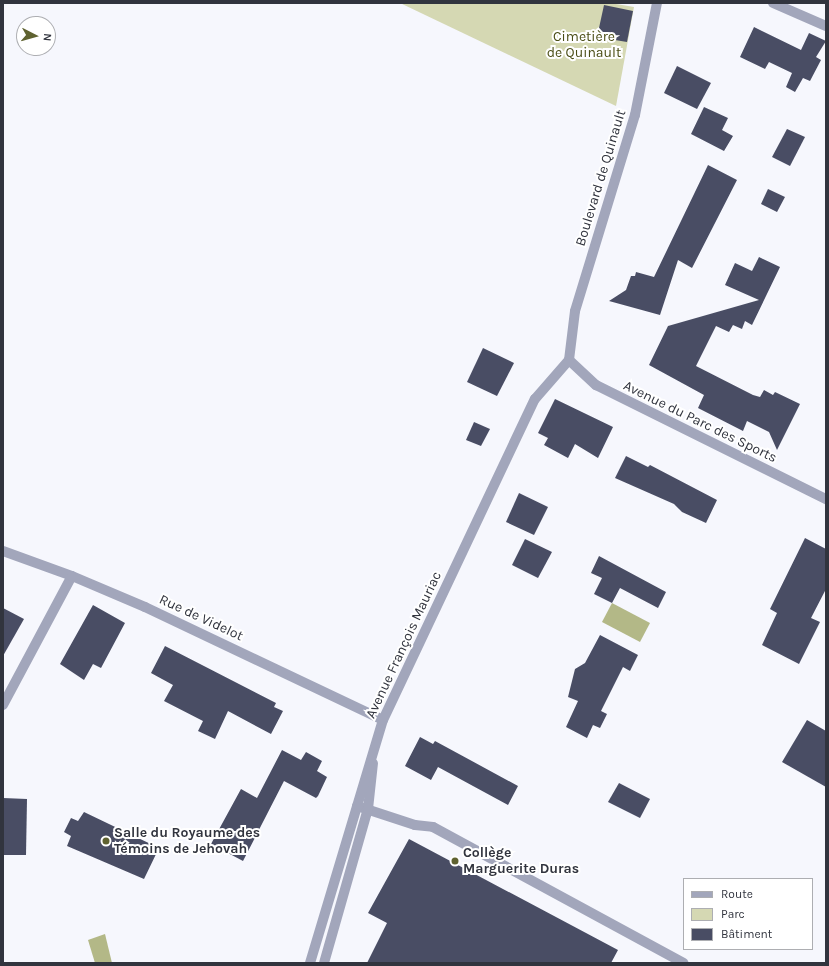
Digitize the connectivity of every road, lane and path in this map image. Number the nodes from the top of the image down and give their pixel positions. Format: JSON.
{"nodes":[{"id":1,"x":656,"y":3,"type":"edge"},
{"id":2,"x":773,"y":3,"type":"edge"},
{"id":3,"x":826,"y":26,"type":"edge"},
{"id":4,"x":569,"y":360,"type":"junction"},
{"id":5,"x":826,"y":499,"type":"edge"},
{"id":6,"x":3,"y":551,"type":"edge"},
{"id":7,"x":72,"y":576,"type":"junction"},
{"id":8,"x":3,"y":705,"type":"edge"},
{"id":9,"x":383,"y":720,"type":"junction"},
{"id":10,"x":374,"y":749,"type":"junction"},
{"id":11,"x":357,"y":806,"type":"junction"},
{"id":12,"x":368,"y":809,"type":"junction"},
{"id":13,"x":310,"y":963,"type":"edge"},
{"id":14,"x":324,"y":963,"type":"edge"},
{"id":15,"x":684,"y":963,"type":"edge"}],
"edges":[{"from":1,"to":4,"type":"street","name":"Boulevard de Quinault"},
{"from":2,"to":3,"type":"street"},
{"from":4,"to":5,"type":"street","name":"Avenue du Parc des Sports"},
{"from":4,"to":9,"type":"street","name":"Avenue François Mauriac"},
{"from":6,"to":7,"type":"street","name":"Rue de Videlot"},
{"from":7,"to":8,"type":"street"},
{"from":7,"to":9,"type":"street","name":"Rue de Videlot"},
{"from":9,"to":10,"type":"street","name":"Avenue François Mauriac"},
{"from":10,"to":11,"type":"street","name":"Avenue François Mauriac"},
{"from":10,"to":12,"type":"street"},
{"from":11,"to":12,"type":"street"},
{"from":11,"to":13,"type":"street","name":"Avenue François Mauriac"},
{"from":12,"to":14,"type":"street"},
{"from":12,"to":15,"type":"street"}]}
